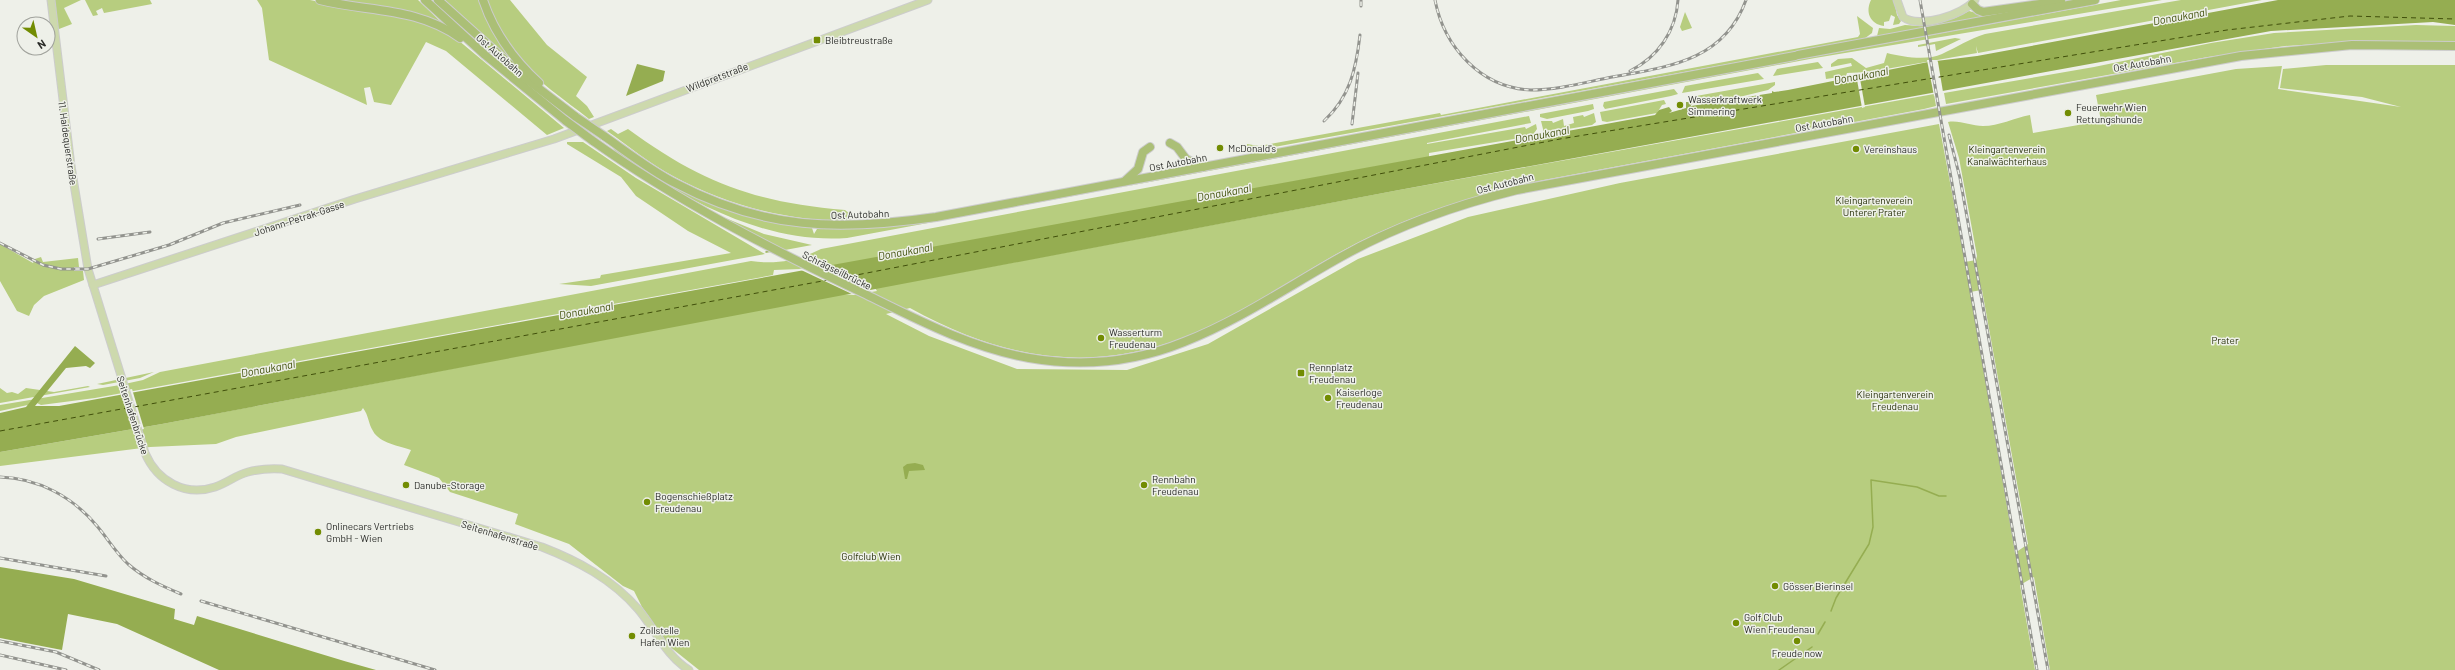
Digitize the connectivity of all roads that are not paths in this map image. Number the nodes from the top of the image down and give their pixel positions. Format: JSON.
{"nodes":[{"id":1,"x":51,"y":0,"type":"edge"},
{"id":2,"x":320,"y":0,"type":"edge"},
{"id":3,"x":425,"y":0,"type":"edge"},
{"id":4,"x":438,"y":0,"type":"edge"},
{"id":5,"x":483,"y":0,"type":"edge"},
{"id":6,"x":928,"y":0,"type":"edge"},
{"id":7,"x":1897,"y":0,"type":"edge"},
{"id":8,"x":2070,"y":0,"type":"edge"},
{"id":9,"x":2095,"y":0,"type":"edge"},
{"id":10,"x":1974,"y":2,"type":"edge"},
{"id":11,"x":2455,"y":46,"type":"edge"},
{"id":12,"x":485,"y":55,"type":"junction"},
{"id":13,"x":561,"y":105,"type":"junction"},
{"id":14,"x":1170,"y":143,"type":"dead end"},
{"id":15,"x":1150,"y":147,"type":"dead end"},
{"id":16,"x":506,"y":154,"type":"joint"},
{"id":17,"x":1203,"y":167,"type":"junction"},
{"id":18,"x":1125,"y":182,"type":"junction"},
{"id":19,"x":758,"y":242,"type":"joint"},
{"id":20,"x":93,"y":284,"type":"junction"},
{"id":21,"x":1210,"y":331,"type":"joint"},
{"id":22,"x":270,"y":468,"type":"joint"},
{"id":23,"x":689,"y":670,"type":"edge"}],
"edges":[{"from":1,"to":20,"type":"main road","name":"11. Haidequerstraße"},
{"from":2,"to":12,"type":"highway"},
{"from":3,"to":12,"type":"highway","name":"Ost Autobahn"},
{"from":4,"to":13,"type":"highway","name":"Ost Autobahn"},
{"from":5,"to":13,"type":"highway"},
{"from":6,"to":16,"type":"main road","name":"Wildpretstraße"},
{"from":7,"to":10,"type":"main road"},
{"from":8,"to":10,"type":"highway"},
{"from":9,"to":17,"type":"highway","name":"Ost Autobahn"},
{"from":11,"to":21,"type":"highway","name":"Ost Autobahn"},
{"from":12,"to":19,"type":"highway","name":"Ost Autobahn","bridge":true},
{"from":13,"to":18,"type":"highway","name":"Ost Autobahn","bridge":true},
{"from":14,"to":17,"type":"highway"},
{"from":15,"to":18,"type":"highway"},
{"from":16,"to":20,"type":"main road","name":"Johann-Petrak-Gasse"},
{"from":17,"to":18,"type":"highway","name":"Ost Autobahn"},
{"from":19,"to":21,"type":"highway","name":"Schrägseilbrücke"},
{"from":20,"to":22,"type":"main road","name":"Seitenhafenbrücke"},
{"from":22,"to":23,"type":"main road","name":"Seitenhafenstraße"}]}
